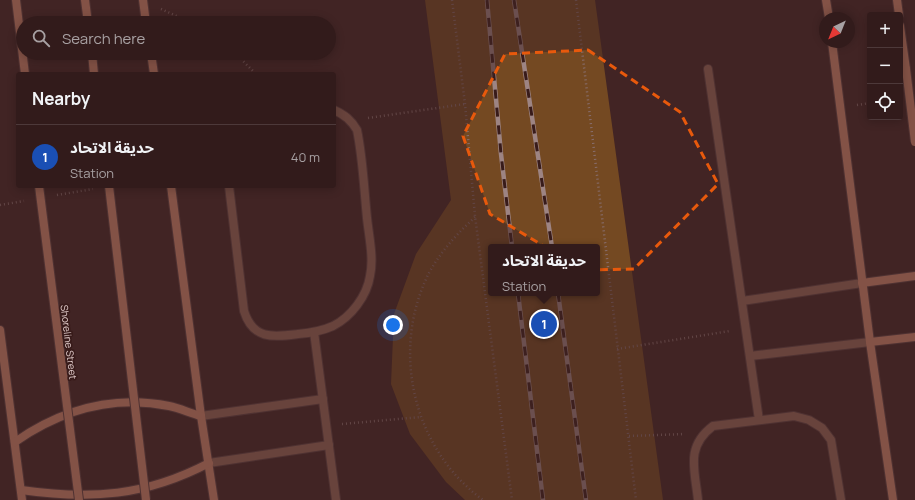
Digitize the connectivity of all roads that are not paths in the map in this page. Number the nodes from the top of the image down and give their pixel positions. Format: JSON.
{"nodes":[{"id":1,"x":16,"y":0,"type":"edge"},
{"id":2,"x":85,"y":0,"type":"edge"},
{"id":3,"x":143,"y":0,"type":"edge"},
{"id":4,"x":826,"y":0,"type":"edge"},
{"id":5,"x":897,"y":0,"type":"edge"},
{"id":6,"x":827,"y":12,"type":"edge"},
{"id":7,"x":898,"y":12,"type":"edge"},
{"id":8,"x":18,"y":16,"type":"edge"},
{"id":9,"x":87,"y":16,"type":"edge"},
{"id":10,"x":145,"y":16,"type":"edge"},
{"id":11,"x":833,"y":48,"type":"edge"},
{"id":12,"x":903,"y":48,"type":"edge"},
{"id":13,"x":23,"y":60,"type":"edge"},
{"id":14,"x":93,"y":60,"type":"edge"},
{"id":15,"x":152,"y":60,"type":"edge"},
{"id":16,"x":708,"y":69,"type":"dead end"},
{"id":17,"x":25,"y":72,"type":"edge"},
{"id":18,"x":94,"y":72,"type":"edge"},
{"id":19,"x":154,"y":72,"type":"edge"},
{"id":20,"x":336,"y":111,"type":"edge"},
{"id":21,"x":915,"y":142,"type":"edge"},
{"id":22,"x":39,"y":188,"type":"edge"},
{"id":23,"x":109,"y":188,"type":"edge"},
{"id":24,"x":170,"y":188,"type":"edge"},
{"id":25,"x":228,"y":188,"type":"edge"},
{"id":26,"x":915,"y":276,"type":"edge"},
{"id":27,"x":862,"y":283,"type":"junction"},
{"id":28,"x":742,"y":301,"type":"junction"},
{"id":29,"x":0,"y":330,"type":"edge"},
{"id":30,"x":314,"y":332,"type":"junction"},
{"id":31,"x":915,"y":337,"type":"edge"},
{"id":32,"x":870,"y":342,"type":"junction"},
{"id":33,"x":750,"y":356,"type":"junction"},
{"id":34,"x":323,"y":399,"type":"junction"},
{"id":35,"x":201,"y":416,"type":"junction"},
{"id":36,"x":759,"y":420,"type":"junction"},
{"id":37,"x":15,"y":442,"type":"junction"},
{"id":38,"x":329,"y":445,"type":"junction"},
{"id":39,"x":209,"y":463,"type":"junction"},
{"id":40,"x":21,"y":490,"type":"junction"},
{"id":41,"x":22,"y":500,"type":"edge"},
{"id":42,"x":79,"y":500,"type":"edge"},
{"id":43,"x":146,"y":500,"type":"edge"},
{"id":44,"x":214,"y":500,"type":"edge"},
{"id":45,"x":336,"y":500,"type":"edge"},
{"id":46,"x":698,"y":500,"type":"edge"},
{"id":47,"x":841,"y":500,"type":"edge"},
{"id":48,"x":893,"y":500,"type":"edge"}],
"edges":[{"from":1,"to":8,"type":"street"},
{"from":2,"to":9,"type":"street"},
{"from":3,"to":10,"type":"street"},
{"from":4,"to":6,"type":"street"},
{"from":5,"to":7,"type":"street"},
{"from":11,"to":27,"type":"street"},
{"from":12,"to":21,"type":"street","bridge":true},
{"from":13,"to":17,"type":"street"},
{"from":14,"to":18,"type":"street"},
{"from":15,"to":19,"type":"street"},
{"from":16,"to":28,"type":"lane"},
{"from":20,"to":30,"type":"lane"},
{"from":22,"to":42,"type":"street","name":"Shoreline Street","bridge":true},
{"from":23,"to":43,"type":"street","bridge":true},
{"from":24,"to":35,"type":"street"},
{"from":25,"to":30,"type":"lane"},
{"from":26,"to":27,"type":"street"},
{"from":27,"to":28,"type":"lane"},
{"from":27,"to":32,"type":"street"},
{"from":28,"to":33,"type":"lane"},
{"from":29,"to":37,"type":"street"},
{"from":30,"to":34,"type":"lane"},
{"from":31,"to":32,"type":"street"},
{"from":32,"to":33,"type":"lane"},
{"from":32,"to":48,"type":"street"},
{"from":33,"to":36,"type":"lane"},
{"from":34,"to":35,"type":"lane"},
{"from":34,"to":38,"type":"lane"},
{"from":35,"to":37,"type":"street"},
{"from":35,"to":39,"type":"street"},
{"from":36,"to":46,"type":"lane"},
{"from":36,"to":47,"type":"lane"},
{"from":37,"to":40,"type":"street"},
{"from":38,"to":39,"type":"lane"},
{"from":38,"to":45,"type":"lane"},
{"from":39,"to":40,"type":"street"},
{"from":39,"to":44,"type":"street"},
{"from":40,"to":41,"type":"street"}]}
